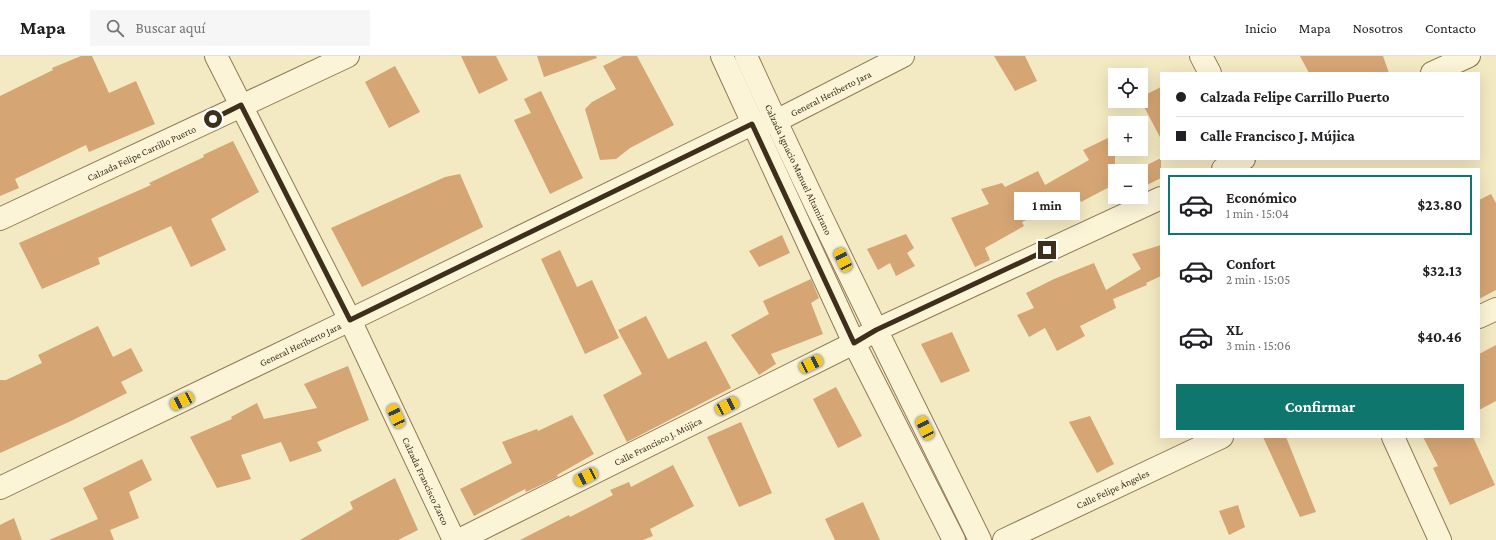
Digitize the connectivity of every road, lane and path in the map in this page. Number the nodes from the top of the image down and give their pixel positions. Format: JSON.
{"nodes":[{"id":1,"x":216,"y":56,"type":"edge"},
{"id":2,"x":348,"y":56,"type":"edge"},
{"id":3,"x":722,"y":56,"type":"edge"},
{"id":4,"x":746,"y":56,"type":"edge"},
{"id":5,"x":903,"y":56,"type":"edge"},
{"id":6,"x":1201,"y":56,"type":"edge"},
{"id":7,"x":1469,"y":56,"type":"edge"},
{"id":8,"x":1209,"y":72,"type":"edge"},
{"id":9,"x":1434,"y":72,"type":"edge"},
{"id":10,"x":241,"y":105,"type":"junction"},
{"id":11,"x":776,"y":121,"type":"junction"},
{"id":12,"x":752,"y":124,"type":"junction"},
{"id":13,"x":1242,"y":160,"type":"edge"},
{"id":14,"x":1225,"y":168,"type":"edge"},
{"id":15,"x":1160,"y":198,"type":"edge"},
{"id":16,"x":0,"y":219,"type":"edge"},
{"id":17,"x":1496,"y":309,"type":"edge"},
{"id":18,"x":1480,"y":316,"type":"edge"},
{"id":19,"x":350,"y":320,"type":"junction"},
{"id":20,"x":876,"y":330,"type":"junction"},
{"id":21,"x":854,"y":343,"type":"junction"},
{"id":22,"x":1220,"y":438,"type":"edge"},
{"id":23,"x":1394,"y":438,"type":"edge"},
{"id":24,"x":0,"y":488,"type":"edge"},
{"id":25,"x":454,"y":540,"type":"edge"},
{"id":26,"x":458,"y":540,"type":"edge"},
{"id":27,"x":954,"y":540,"type":"edge"},
{"id":28,"x":980,"y":540,"type":"edge"},
{"id":29,"x":1004,"y":540,"type":"edge"},
{"id":30,"x":1440,"y":540,"type":"edge"}],
"edges":[{"from":1,"to":10,"type":"street","name":"Calzada Francisco Zarco"},
{"from":2,"to":10,"type":"street","name":"Calzada Felipe Carrillo Puerto"},
{"from":3,"to":12,"type":"street"},
{"from":4,"to":11,"type":"street","name":"Calzada Ignacio Manuel Altamirano"},
{"from":5,"to":11,"type":"street","name":"General Heriberto Jara"},
{"from":6,"to":8,"type":"street"},
{"from":7,"to":9,"type":"street"},
{"from":10,"to":16,"type":"street","name":"Calzada Felipe Carrillo Puerto"},
{"from":10,"to":19,"type":"street","name":"Calzada Francisco Zarco"},
{"from":11,"to":12,"type":"street","name":"General Heriberto Jara"},
{"from":11,"to":20,"type":"street","name":"Calzada Ignacio Manuel Altamirano"},
{"from":12,"to":19,"type":"street","name":"General Heriberto Jara"},
{"from":12,"to":21,"type":"street"},
{"from":13,"to":14,"type":"street"},
{"from":15,"to":20,"type":"street","name":"Calle Francisco J. Mújica"},
{"from":17,"to":18,"type":"street"},
{"from":19,"to":24,"type":"street","name":"General Heriberto Jara"},
{"from":19,"to":25,"type":"street","name":"Calzada Francisco Zarco"},
{"from":20,"to":21,"type":"street","name":"Calle Francisco J. Mújica"},
{"from":20,"to":28,"type":"street","name":"Calzada Ignacio Manuel Altamirano"},
{"from":21,"to":26,"type":"street","name":"Calle Francisco J. Mújica"},
{"from":21,"to":27,"type":"street"},
{"from":22,"to":29,"type":"street","name":"Calle Felipe Ángeles"},
{"from":23,"to":30,"type":"street"}]}
